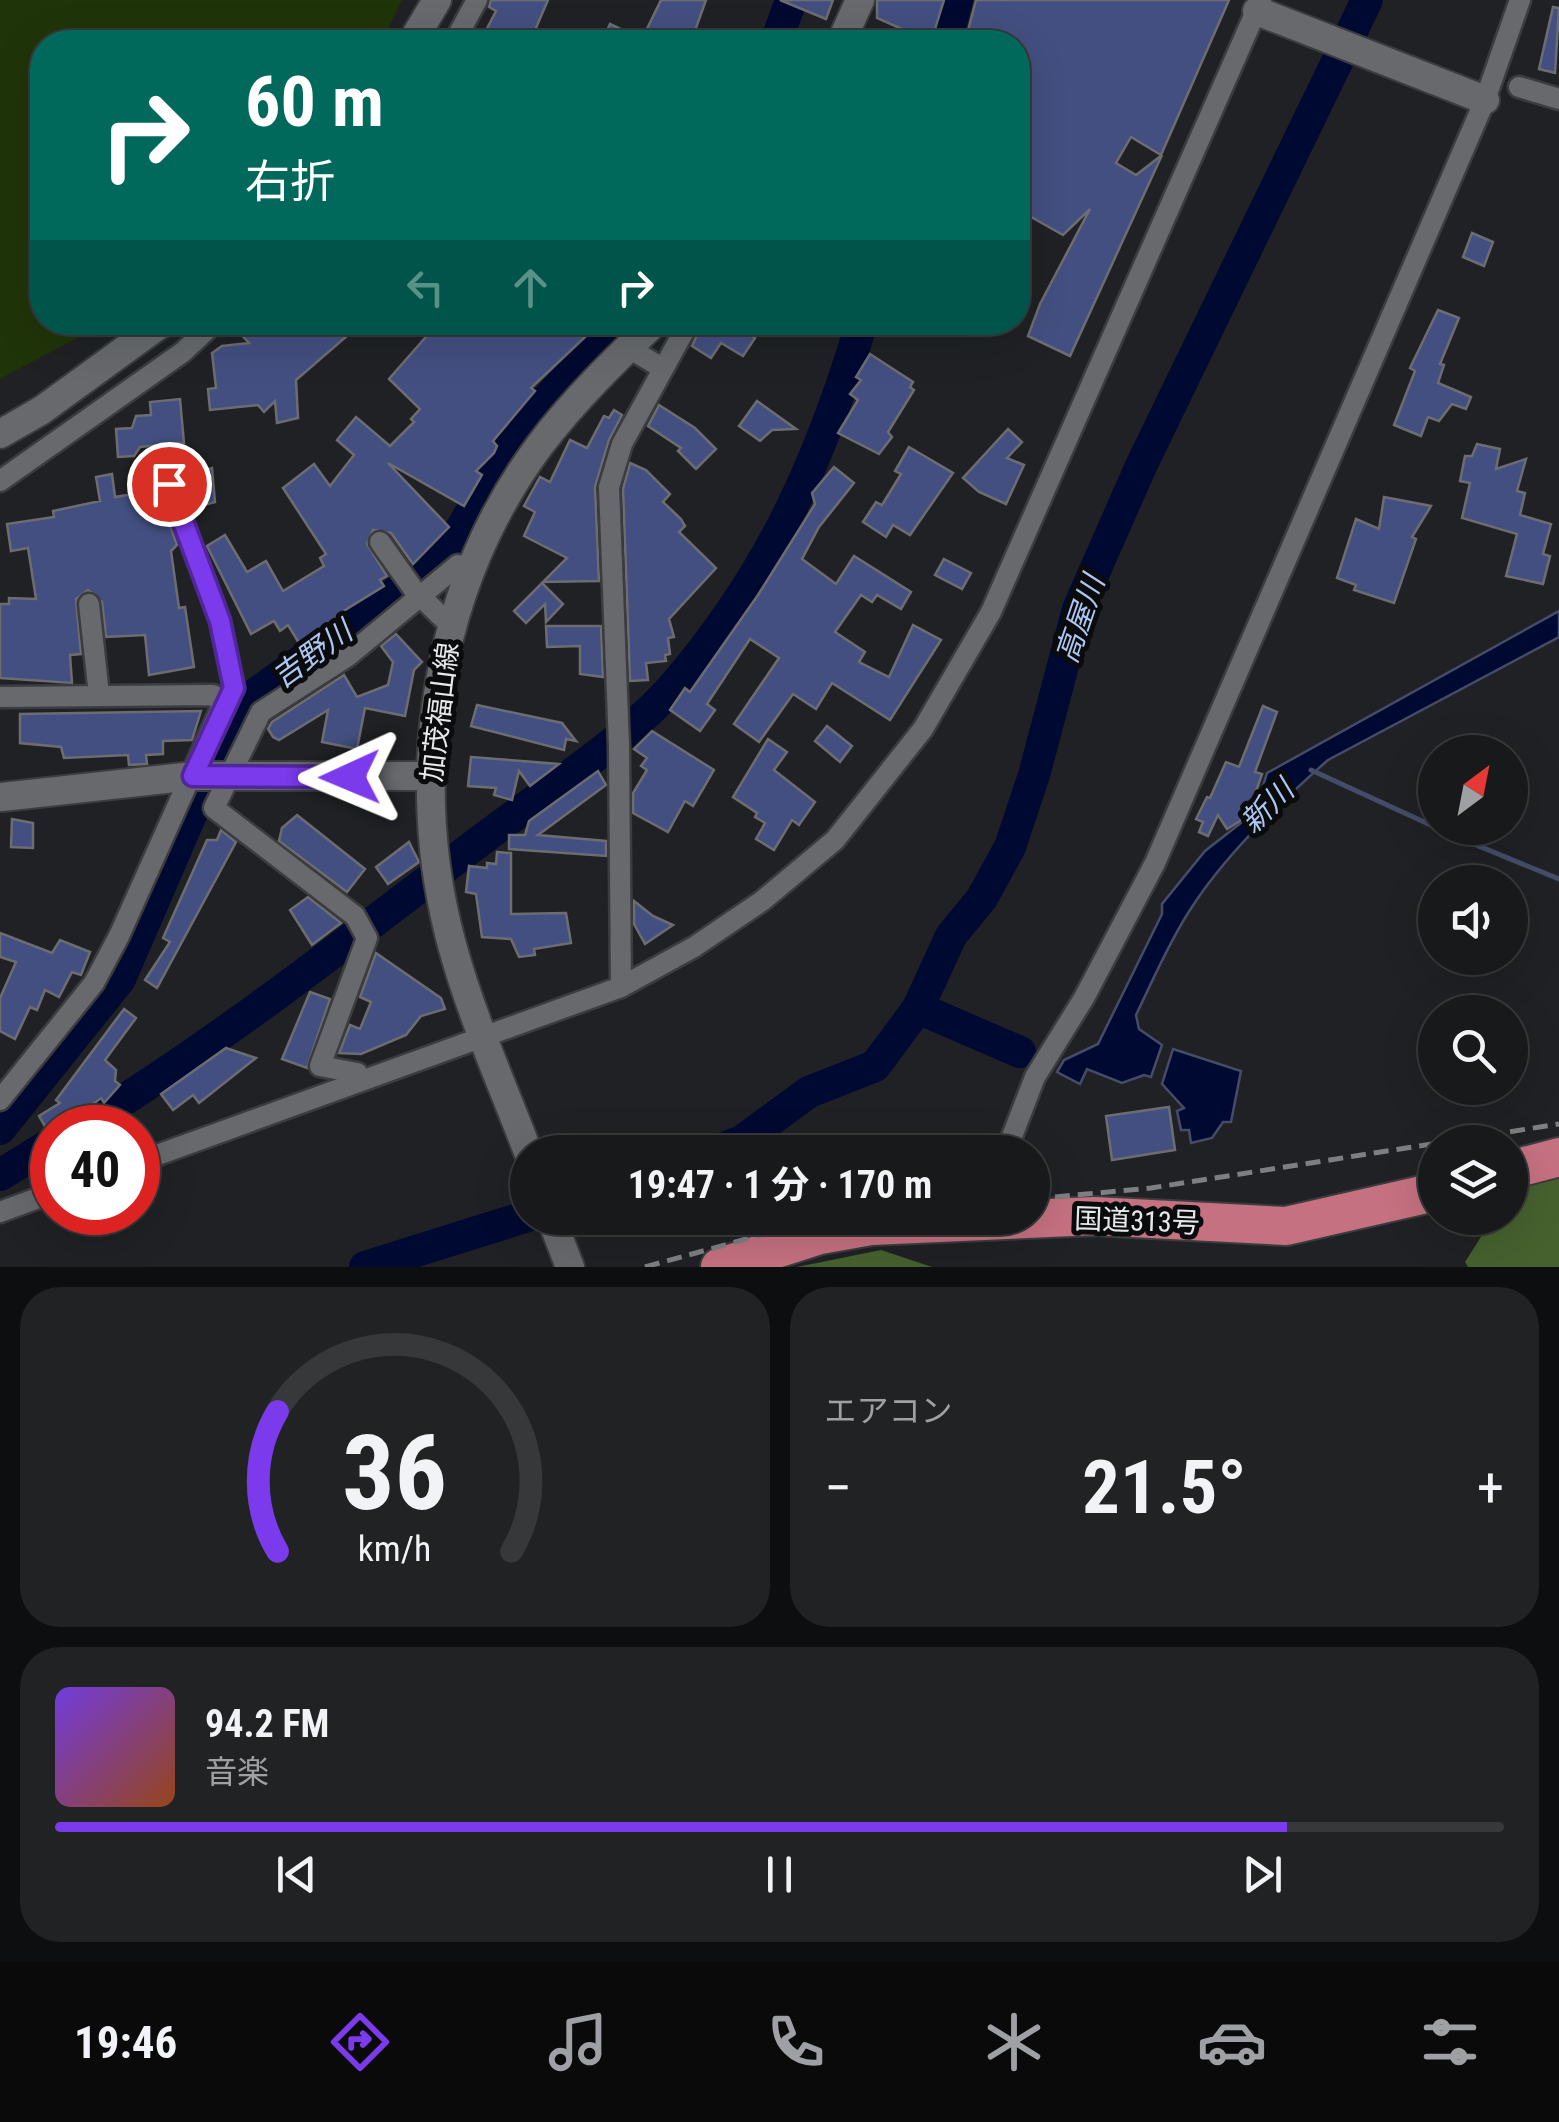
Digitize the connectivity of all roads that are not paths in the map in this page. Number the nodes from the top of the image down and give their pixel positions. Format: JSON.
{"nodes":[{"id":1,"x":437,"y":0,"type":"edge"},
{"id":2,"x":477,"y":0,"type":"edge"},
{"id":3,"x":860,"y":0,"type":"edge"},
{"id":4,"x":1520,"y":0,"type":"edge"},
{"id":5,"x":1259,"y":6,"type":"edge"},
{"id":6,"x":419,"y":30,"type":"edge"},
{"id":7,"x":461,"y":30,"type":"edge"},
{"id":8,"x":846,"y":30,"type":"edge"},
{"id":9,"x":1520,"y":88,"type":"dead end"},
{"id":10,"x":1559,"y":99,"type":"edge"},
{"id":11,"x":1485,"y":100,"type":"junction"},
{"id":12,"x":145,"y":335,"type":"edge"},
{"id":13,"x":201,"y":335,"type":"edge"},
{"id":14,"x":640,"y":335,"type":"edge"},
{"id":15,"x":681,"y":335,"type":"edge"},
{"id":16,"x":628,"y":348,"type":"junction"},
{"id":17,"x":662,"y":368,"type":"junction"},
{"id":18,"x":0,"y":434,"type":"edge"},
{"id":19,"x":0,"y":481,"type":"edge"},
{"id":20,"x":169,"y":484,"type":"dead end"},
{"id":21,"x":380,"y":542,"type":"dead end"},
{"id":22,"x":472,"y":570,"type":"junction"},
{"id":23,"x":412,"y":587,"type":"junction"},
{"id":24,"x":89,"y":604,"type":"dead end"},
{"id":25,"x":452,"y":627,"type":"junction"},
{"id":26,"x":99,"y":696,"type":"junction"},
{"id":27,"x":0,"y":698,"type":"edge"},
{"id":28,"x":223,"y":704,"type":"junction"},
{"id":29,"x":193,"y":776,"type":"junction"},
{"id":30,"x":228,"y":776,"type":"junction"},
{"id":31,"x":428,"y":776,"type":"junction"},
{"id":32,"x":1,"y":797,"type":"edge"},
{"id":33,"x":621,"y":987,"type":"junction"},
{"id":34,"x":486,"y":1038,"type":"junction"},
{"id":35,"x":358,"y":1082,"type":"junction"},
{"id":36,"x":0,"y":1100,"type":"edge"},
{"id":37,"x":522,"y":1135,"type":"edge"},
{"id":38,"x":1013,"y":1135,"type":"edge"},
{"id":39,"x":160,"y":1154,"type":"edge"},
{"id":40,"x":1559,"y":1157,"type":"edge"},
{"id":41,"x":1528,"y":1165,"type":"edge"},
{"id":42,"x":1418,"y":1196,"type":"edge"},
{"id":43,"x":30,"y":1201,"type":"edge"},
{"id":44,"x":0,"y":1212,"type":"edge"},
{"id":45,"x":1050,"y":1217,"type":"edge"},
{"id":46,"x":558,"y":1235,"type":"edge"},
{"id":47,"x":820,"y":1235,"type":"edge"},
{"id":48,"x":570,"y":1267,"type":"edge"},
{"id":49,"x":720,"y":1267,"type":"edge"}],
"edges":[{"from":1,"to":6,"type":"main road"},
{"from":2,"to":7,"type":"street"},
{"from":3,"to":8,"type":"main road"},
{"from":4,"to":11,"type":"street"},
{"from":5,"to":11,"type":"main road"},
{"from":5,"to":33,"type":"street"},
{"from":9,"to":10,"type":"street"},
{"from":11,"to":38,"type":"street"},
{"from":12,"to":18,"type":"main road"},
{"from":13,"to":19,"type":"street"},
{"from":14,"to":16,"type":"main road","name":"加茂福山線"},
{"from":15,"to":17,"type":"street"},
{"from":16,"to":17,"type":"street"},
{"from":16,"to":22,"type":"main road","name":"加茂福山線"},
{"from":17,"to":33,"type":"street"},
{"from":20,"to":28,"type":"street"},
{"from":21,"to":23,"type":"street"},
{"from":22,"to":23,"type":"street"},
{"from":22,"to":25,"type":"main road","name":"加茂福山線"},
{"from":23,"to":25,"type":"street"},
{"from":23,"to":30,"type":"street"},
{"from":24,"to":26,"type":"street"},
{"from":25,"to":31,"type":"main road","name":"加茂福山線"},
{"from":26,"to":27,"type":"street"},
{"from":26,"to":28,"type":"street"},
{"from":28,"to":29,"type":"street"},
{"from":29,"to":30,"type":"main road"},
{"from":29,"to":32,"type":"main road"},
{"from":29,"to":36,"type":"street"},
{"from":30,"to":31,"type":"main road"},
{"from":30,"to":35,"type":"street"},
{"from":31,"to":34,"type":"main road","name":"加茂福山線"},
{"from":33,"to":34,"type":"street"},
{"from":34,"to":35,"type":"street"},
{"from":34,"to":37,"type":"main road","name":"加茂福山線"},
{"from":35,"to":39,"type":"street"},
{"from":40,"to":41,"type":"highway"},
{"from":42,"to":45,"type":"highway","name":"国道313号"},
{"from":43,"to":44,"type":"street"},
{"from":46,"to":48,"type":"main road"},
{"from":47,"to":49,"type":"highway","name":"国道313号"}]}
